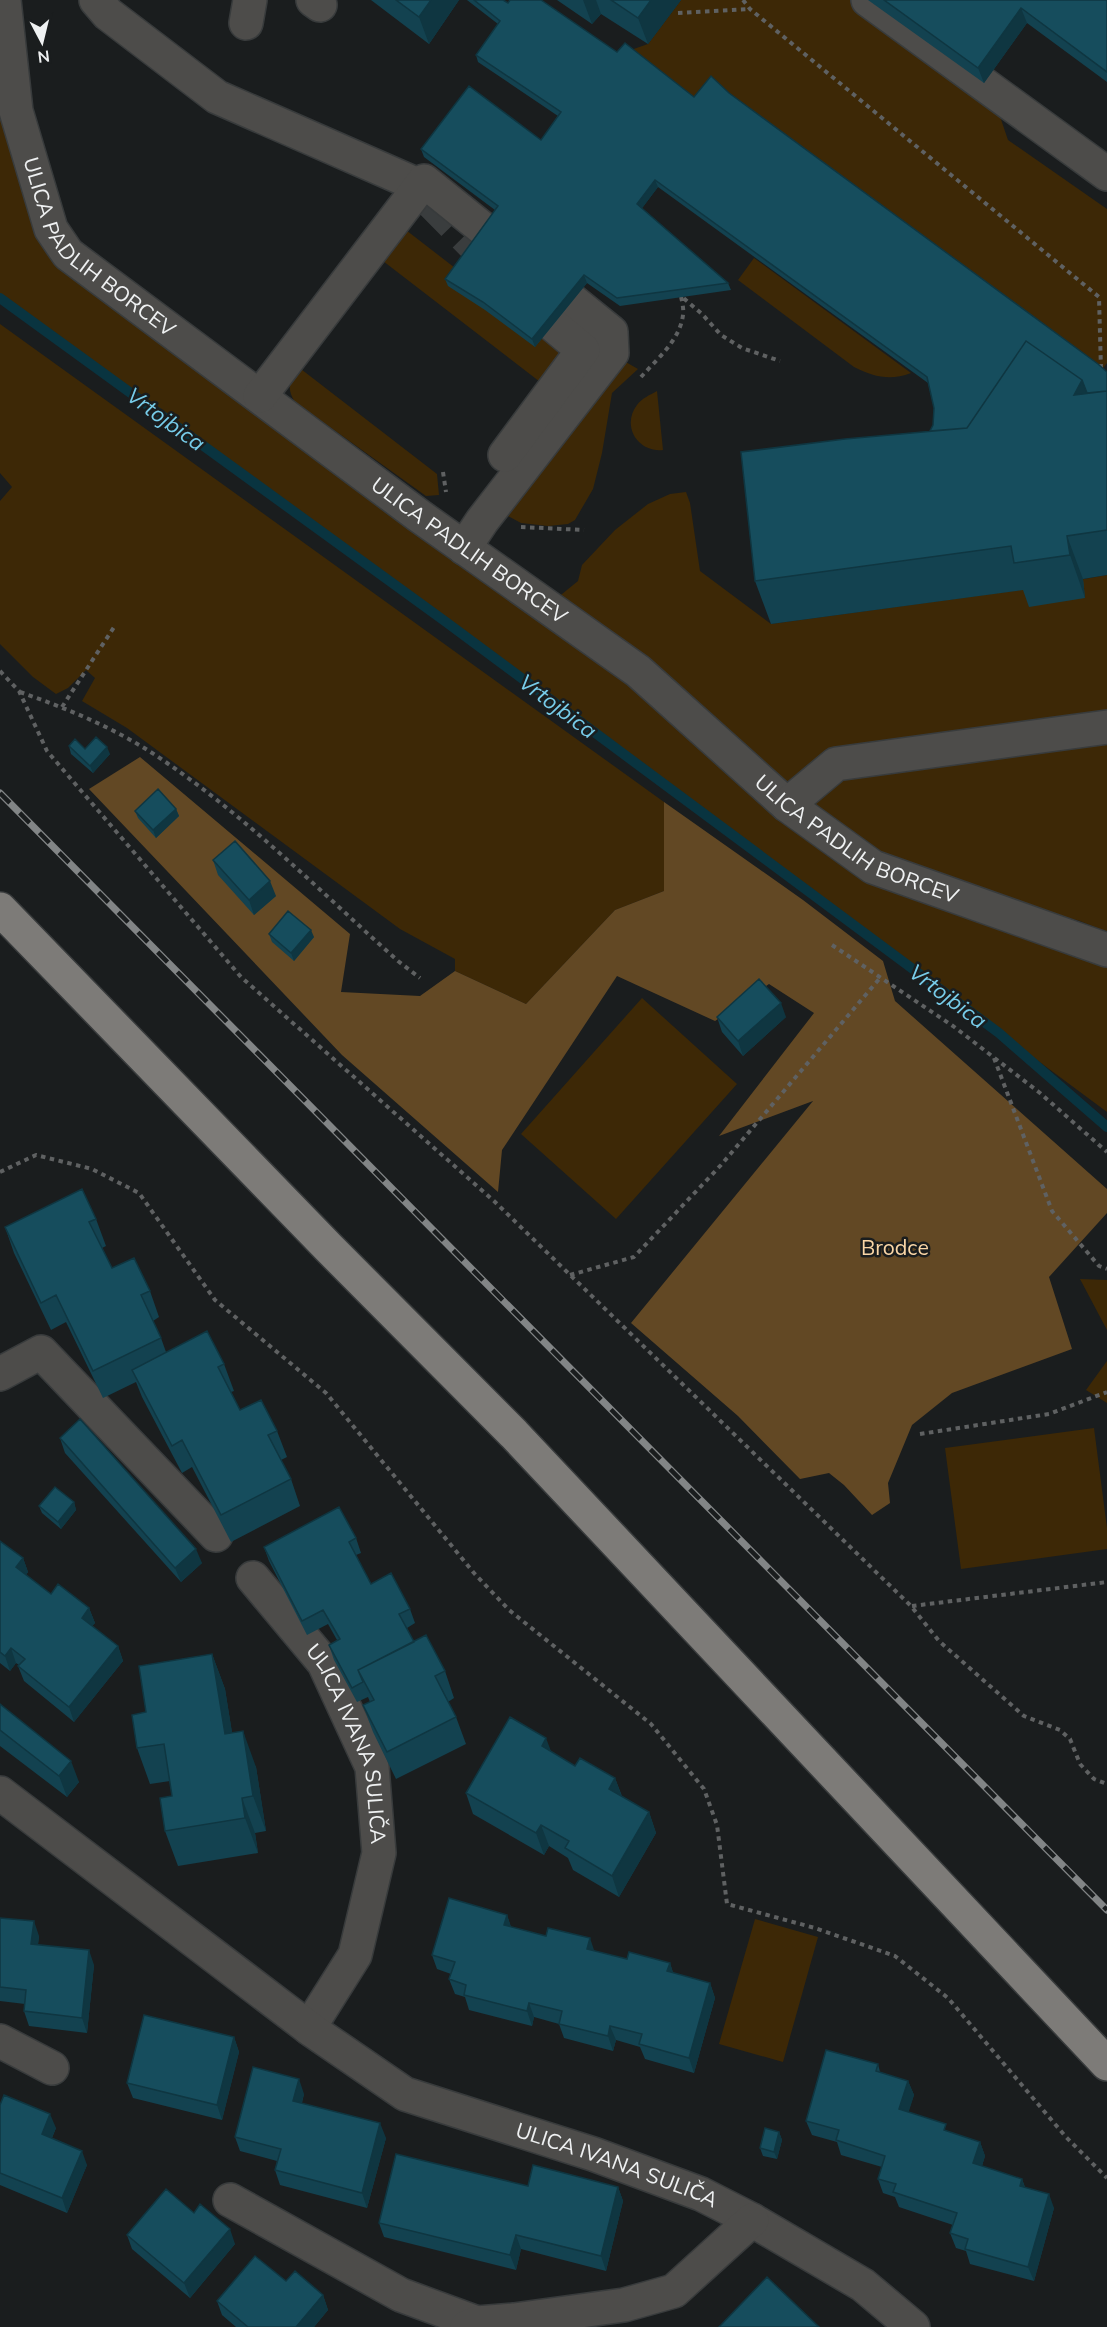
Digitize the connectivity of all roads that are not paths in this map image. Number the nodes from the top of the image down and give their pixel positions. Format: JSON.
{"nodes":[{"id":1,"x":4,"y":0,"type":"edge"},
{"id":2,"x":96,"y":0,"type":"edge"},
{"id":3,"x":868,"y":0,"type":"edge"},
{"id":4,"x":1107,"y":174,"type":"edge"},
{"id":5,"x":411,"y":182,"type":"tunnel mouth"},
{"id":6,"x":553,"y":325,"type":"edge"},
{"id":7,"x":260,"y":396,"type":"junction"},
{"id":8,"x":456,"y":541,"type":"junction"},
{"id":9,"x":1107,"y":727,"type":"edge"},
{"id":10,"x":787,"y":805,"type":"junction"},
{"id":11,"x":0,"y":909,"type":"edge"},
{"id":12,"x":1107,"y":950,"type":"edge"},
{"id":13,"x":0,"y":1374,"type":"edge"},
{"id":14,"x":216,"y":1535,"type":"edge"},
{"id":15,"x":253,"y":1578,"type":"dead end"},
{"id":16,"x":0,"y":1793,"type":"edge"},
{"id":17,"x":309,"y":2028,"type":"junction"},
{"id":18,"x":0,"y":2041,"type":"edge"},
{"id":19,"x":1107,"y":2064,"type":"edge"},
{"id":20,"x":52,"y":2068,"type":"dead end"},
{"id":21,"x":230,"y":2200,"type":"dead end"},
{"id":22,"x":752,"y":2220,"type":"junction"},
{"id":23,"x":633,"y":2316,"type":"edge"},
{"id":24,"x":472,"y":2325,"type":"edge"},
{"id":25,"x":913,"y":2327,"type":"edge"}],
"edges":[{"from":1,"to":7,"type":"street","name":"ULICA PADLIH BORCEV"},
{"from":2,"to":5,"type":"street"},
{"from":3,"to":4,"type":"street"},
{"from":6,"to":8,"type":"street"},
{"from":7,"to":8,"type":"street","name":"ULICA PADLIH BORCEV"},
{"from":7,"to":8,"type":"street"},
{"from":8,"to":10,"type":"street","name":"ULICA PADLIH BORCEV"},
{"from":9,"to":10,"type":"street"},
{"from":10,"to":12,"type":"street","name":"ULICA PADLIH BORCEV"},
{"from":11,"to":19,"type":"main road"},
{"from":13,"to":14,"type":"street"},
{"from":15,"to":17,"type":"street","name":"ULICA IVANA SULIČA"},
{"from":16,"to":17,"type":"street","name":"ULICA IVANA SULIČA"},
{"from":17,"to":22,"type":"street","name":"ULICA IVANA SULIČA"},
{"from":18,"to":20,"type":"street"},
{"from":21,"to":24,"type":"street"},
{"from":22,"to":23,"type":"street"},
{"from":22,"to":25,"type":"street","name":"ULICA IVANA SULIČA"},
{"from":23,"to":24,"type":"street"}]}
